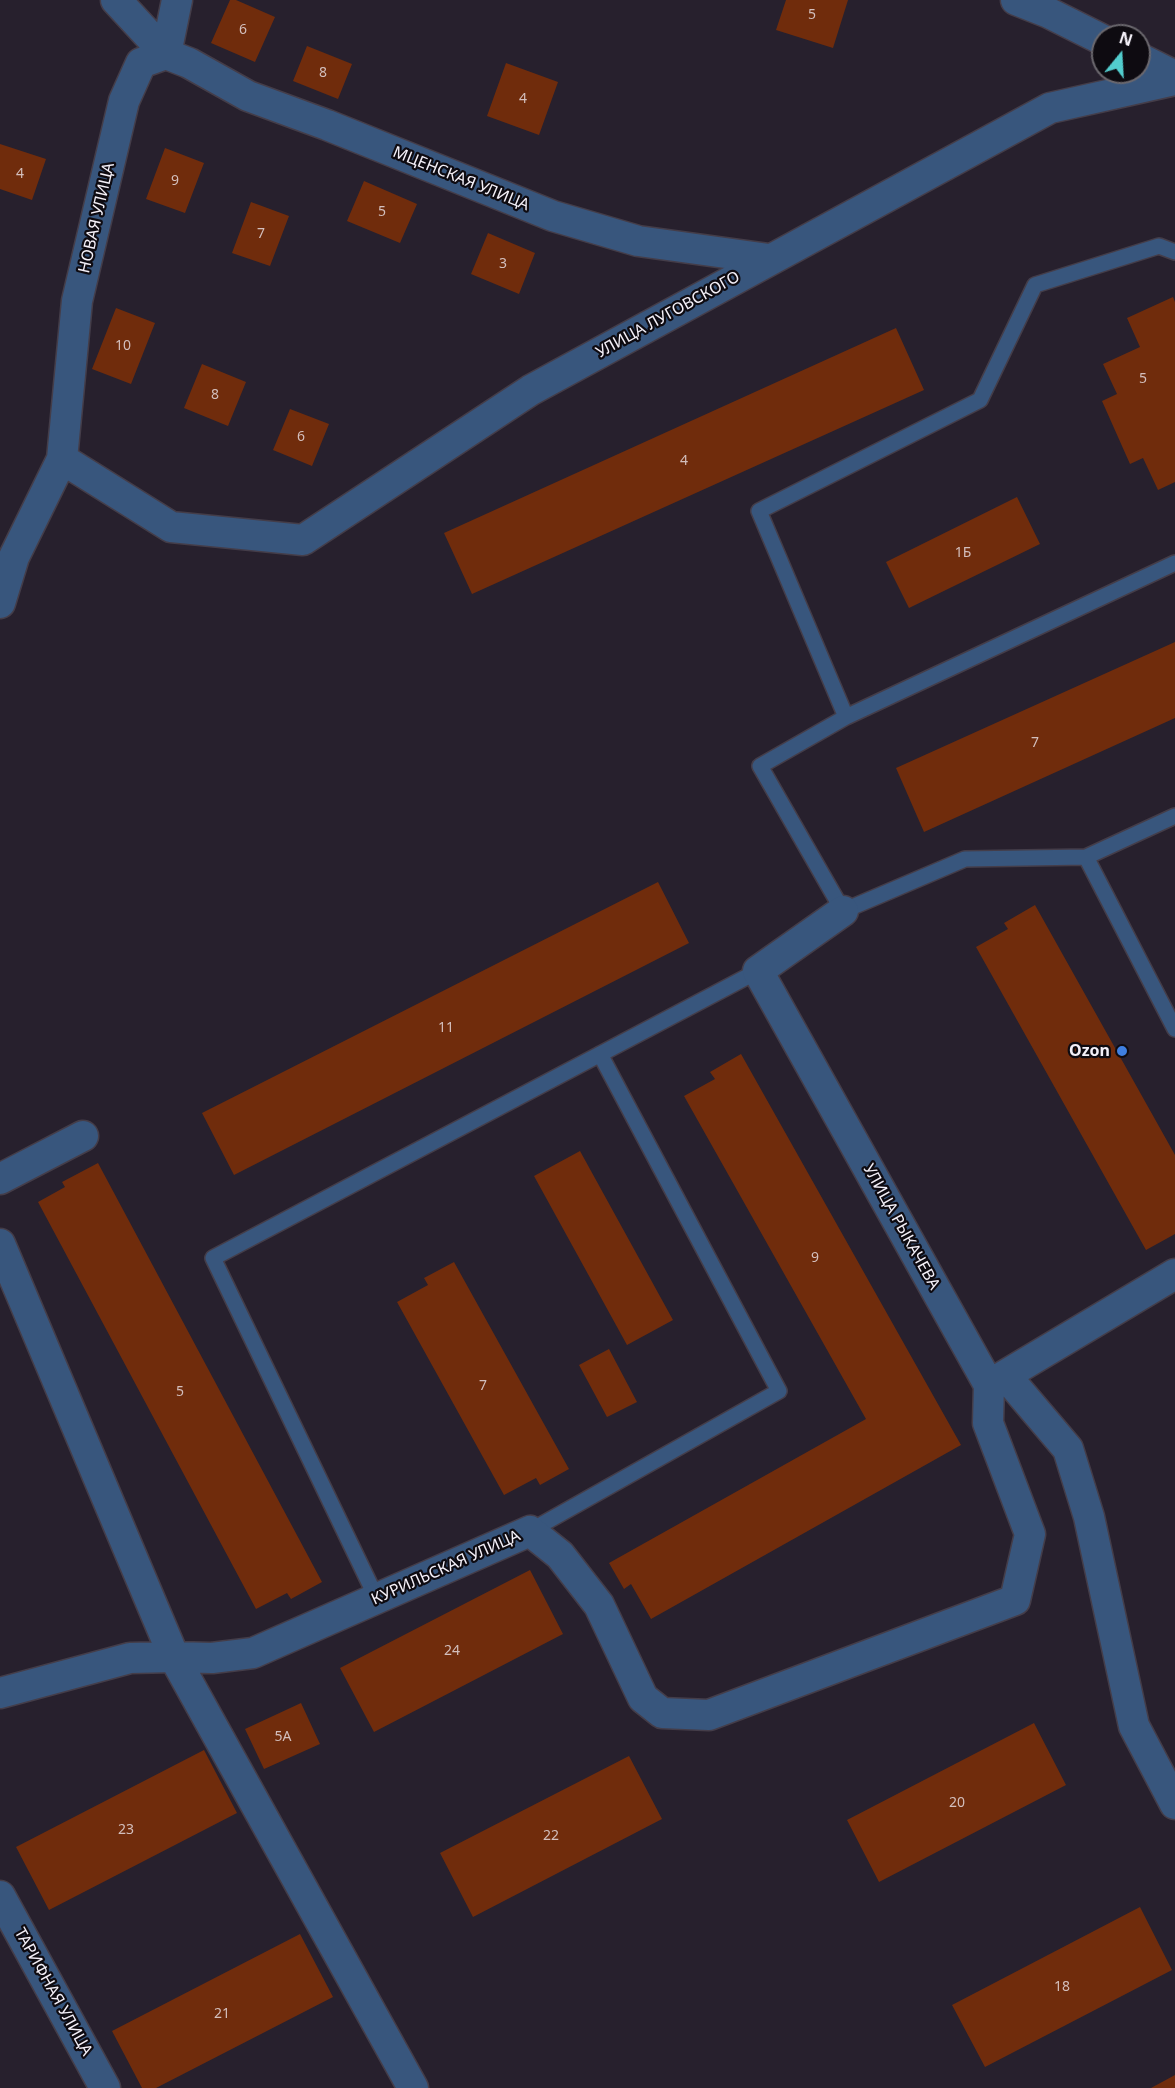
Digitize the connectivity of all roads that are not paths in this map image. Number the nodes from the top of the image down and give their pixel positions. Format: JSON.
{"nodes":[{"id":1,"x":116,"y":0,"type":"edge"},
{"id":2,"x":177,"y":0,"type":"edge"},
{"id":3,"x":1016,"y":0,"type":"edge"},
{"id":4,"x":1091,"y":34,"type":"edge"},
{"id":5,"x":166,"y":54,"type":"junction"},
{"id":6,"x":1151,"y":65,"type":"edge"},
{"id":7,"x":1175,"y":78,"type":"edge"},
{"id":8,"x":1175,"y":252,"type":"edge"},
{"id":9,"x":769,"y":260,"type":"junction"},
{"id":10,"x":62,"y":459,"type":"junction"},
{"id":11,"x":1175,"y":562,"type":"edge"},
{"id":12,"x":0,"y":603,"type":"edge"},
{"id":13,"x":846,"y":717,"type":"junction"},
{"id":14,"x":1175,"y":816,"type":"edge"},
{"id":15,"x":1086,"y":857,"type":"junction"},
{"id":16,"x":843,"y":911,"type":"junction"},
{"id":17,"x":758,"y":971,"type":"junction"},
{"id":18,"x":1175,"y":1029,"type":"edge"},
{"id":19,"x":600,"y":1054,"type":"junction"},
{"id":20,"x":83,"y":1136,"type":"dead end"},
{"id":21,"x":0,"y":1179,"type":"edge"},
{"id":22,"x":0,"y":1244,"type":"edge"},
{"id":23,"x":1175,"y":1274,"type":"edge"},
{"id":24,"x":989,"y":1385,"type":"junction"},
{"id":25,"x":530,"y":1531,"type":"junction"},
{"id":26,"x":377,"y":1599,"type":"junction"},
{"id":27,"x":174,"y":1657,"type":"junction"},
{"id":28,"x":0,"y":1694,"type":"edge"},
{"id":29,"x":1175,"y":1804,"type":"edge"},
{"id":30,"x":0,"y":1896,"type":"edge"},
{"id":31,"x":105,"y":2088,"type":"edge"},
{"id":32,"x":413,"y":2088,"type":"edge"}],
"edges":[{"from":1,"to":5,"type":"street"},
{"from":2,"to":5,"type":"street"},
{"from":3,"to":4,"type":"street"},
{"from":5,"to":9,"type":"street","name":"МЦЕНСКАЯ УЛИЦА"},
{"from":5,"to":10,"type":"street","name":"НОВАЯ УЛИЦА"},
{"from":6,"to":7,"type":"street"},
{"from":7,"to":9,"type":"street","name":"УЛИЦА ЛУГОВСКОГО"},
{"from":8,"to":13,"type":"lane"},
{"from":9,"to":10,"type":"street","name":"УЛИЦА ЛУГОВСКОГО"},
{"from":10,"to":12,"type":"street"},
{"from":11,"to":13,"type":"lane"},
{"from":13,"to":16,"type":"lane"},
{"from":14,"to":15,"type":"lane"},
{"from":15,"to":16,"type":"lane"},
{"from":15,"to":18,"type":"lane"},
{"from":16,"to":17,"type":"street"},
{"from":17,"to":19,"type":"lane"},
{"from":17,"to":24,"type":"street","name":"УЛИЦА РЫКАЧЕВА"},
{"from":19,"to":25,"type":"lane"},
{"from":19,"to":26,"type":"lane"},
{"from":20,"to":21,"type":"street"},
{"from":22,"to":27,"type":"street"},
{"from":23,"to":24,"type":"street"},
{"from":24,"to":25,"type":"street","name":"КУРИЛЬСКАЯ УЛИЦА"},
{"from":24,"to":29,"type":"street"},
{"from":25,"to":26,"type":"street","name":"КУРИЛЬСКАЯ УЛИЦА"},
{"from":26,"to":27,"type":"street","name":"КУРИЛЬСКАЯ УЛИЦА"},
{"from":27,"to":28,"type":"street","name":"КУРИЛЬСКАЯ УЛИЦА"},
{"from":27,"to":32,"type":"street"},
{"from":30,"to":31,"type":"street","name":"ТАРИФНАЯ УЛИЦА"}]}
